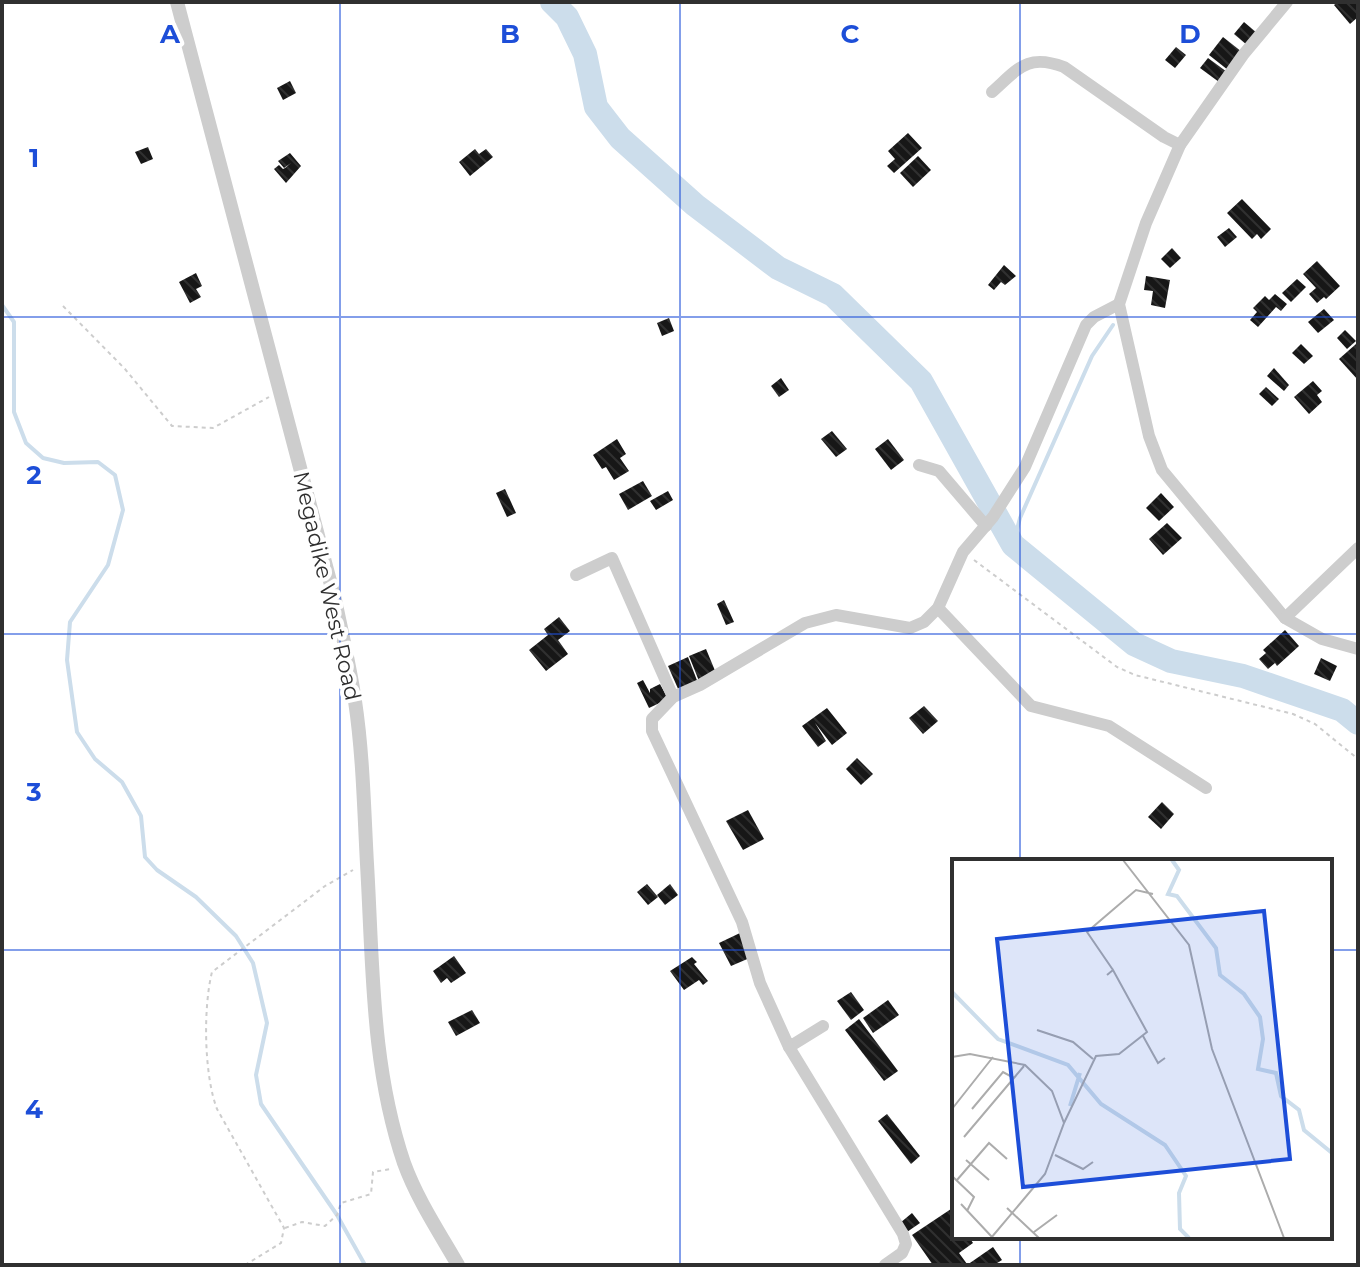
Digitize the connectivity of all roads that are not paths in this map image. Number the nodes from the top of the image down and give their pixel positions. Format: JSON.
{"nodes":[{"id":1,"x":177,"y":2,"type":"edge"},
{"id":2,"x":1287,"y":2,"type":"edge"},
{"id":3,"x":992,"y":92,"type":"dead end"},
{"id":4,"x":1180,"y":145,"type":"junction"},
{"id":5,"x":1119,"y":304,"type":"junction"},
{"id":6,"x":919,"y":465,"type":"dead end"},
{"id":7,"x":990,"y":521,"type":"junction"},
{"id":8,"x":1355,"y":557,"type":"edge"},
{"id":9,"x":576,"y":575,"type":"dead end"},
{"id":10,"x":938,"y":608,"type":"junction"},
{"id":11,"x":1285,"y":618,"type":"junction"},
{"id":12,"x":1358,"y":649,"type":"edge"},
{"id":13,"x":673,"y":697,"type":"junction"},
{"id":14,"x":1206,"y":788,"type":"dead end"},
{"id":15,"x":823,"y":1026,"type":"dead end"},
{"id":16,"x":789,"y":1047,"type":"junction"},
{"id":17,"x":458,"y":1265,"type":"edge"},
{"id":18,"x":885,"y":1265,"type":"edge"}],
"edges":[{"from":1,"to":17,"type":"street","name":"Megadike West Road"},
{"from":2,"to":4,"type":"street"},
{"from":3,"to":4,"type":"street"},
{"from":4,"to":5,"type":"street"},
{"from":5,"to":7,"type":"street"},
{"from":5,"to":11,"type":"street"},
{"from":6,"to":7,"type":"street"},
{"from":7,"to":10,"type":"street"},
{"from":8,"to":11,"type":"street"},
{"from":9,"to":13,"type":"street"},
{"from":10,"to":13,"type":"street"},
{"from":10,"to":14,"type":"street"},
{"from":11,"to":12,"type":"street"},
{"from":13,"to":16,"type":"street"},
{"from":15,"to":16,"type":"street"},
{"from":16,"to":18,"type":"street"}]}
